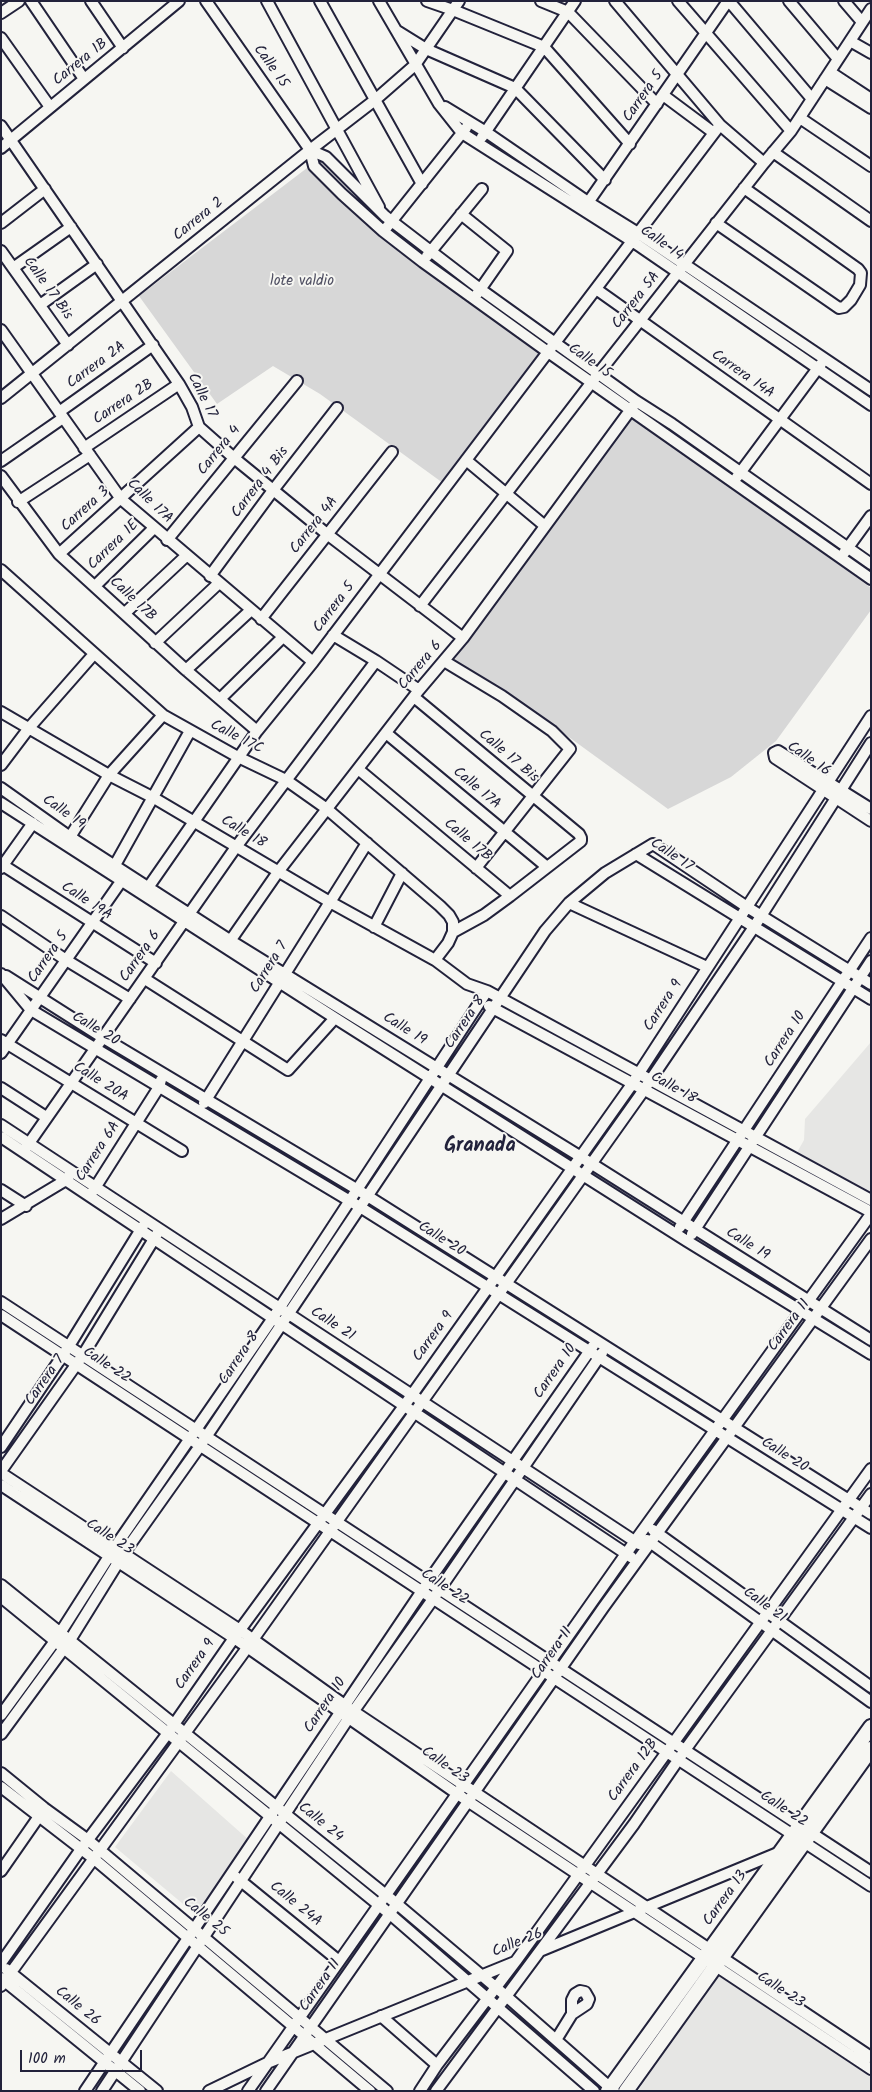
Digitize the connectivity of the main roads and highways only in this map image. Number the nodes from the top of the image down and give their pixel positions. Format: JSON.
{"nodes":[{"id":1,"x":871,"y":1727,"type":"edge"},
{"id":2,"x":871,"y":1749,"type":"edge"},
{"id":3,"x":802,"y":1834,"type":"junction"},
{"id":4,"x":610,"y":2090,"type":"edge"},
{"id":5,"x":626,"y":2091,"type":"edge"}],
"edges":[{"from":1,"to":3,"type":"main road","name":"Carrera 13"},
{"from":2,"to":3,"type":"main road","name":"Carrera 13"},
{"from":3,"to":4,"type":"main road","name":"Carrera 13"},
{"from":3,"to":5,"type":"main road","name":"Carrera 13"}]}
